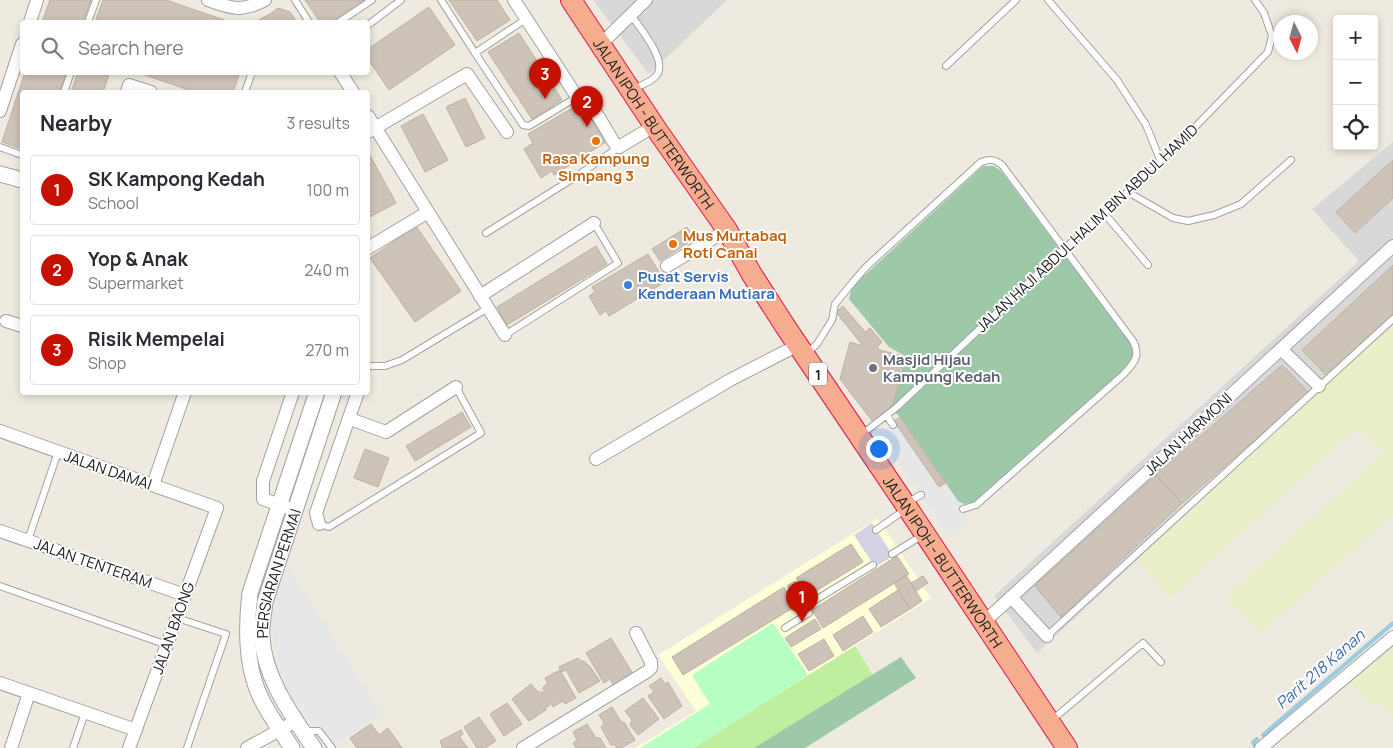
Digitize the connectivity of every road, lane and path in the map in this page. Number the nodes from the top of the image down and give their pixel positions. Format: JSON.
{"nodes":[{"id":1,"x":37,"y":0,"type":"edge"},
{"id":2,"x":96,"y":0,"type":"edge"},
{"id":3,"x":208,"y":0,"type":"edge"},
{"id":4,"x":265,"y":0,"type":"edge"},
{"id":5,"x":295,"y":0,"type":"edge"},
{"id":6,"x":372,"y":0,"type":"edge"},
{"id":7,"x":401,"y":0,"type":"edge"},
{"id":8,"x":441,"y":0,"type":"edge"},
{"id":9,"x":514,"y":0,"type":"edge"},
{"id":10,"x":571,"y":0,"type":"edge"},
{"id":11,"x":646,"y":0,"type":"edge"},
{"id":12,"x":1016,"y":0,"type":"edge"},
{"id":13,"x":1048,"y":0,"type":"edge"},
{"id":14,"x":1255,"y":0,"type":"edge"},
{"id":15,"x":631,"y":15,"type":"junction"},
{"id":16,"x":526,"y":19,"type":"junction"},
{"id":17,"x":31,"y":20,"type":"edge"},
{"id":18,"x":89,"y":20,"type":"edge"},
{"id":19,"x":308,"y":20,"type":"edge"},
{"id":20,"x":342,"y":20,"type":"edge"},
{"id":21,"x":370,"y":23,"type":"edge"},
{"id":22,"x":601,"y":44,"type":"junction"},
{"id":23,"x":20,"y":50,"type":"edge"},
{"id":24,"x":475,"y":53,"type":"junction"},
{"id":25,"x":946,"y":66,"type":"dead end"},
{"id":26,"x":70,"y":75,"type":"edge"},
{"id":27,"x":251,"y":75,"type":"edge"},
{"id":28,"x":342,"y":75,"type":"edge"},
{"id":29,"x":65,"y":90,"type":"edge"},
{"id":30,"x":128,"y":90,"type":"edge"},
{"id":31,"x":145,"y":90,"type":"edge"},
{"id":32,"x":247,"y":90,"type":"edge"},
{"id":33,"x":352,"y":90,"type":"edge"},
{"id":34,"x":631,"y":90,"type":"junction"},
{"id":35,"x":576,"y":97,"type":"junction"},
{"id":36,"x":0,"y":111,"type":"edge"},
{"id":37,"x":654,"y":126,"type":"junction"},
{"id":38,"x":371,"y":130,"type":"edge"},
{"id":39,"x":507,"y":132,"type":"dead end"},
{"id":40,"x":0,"y":147,"type":"edge"},
{"id":41,"x":619,"y":147,"type":"junction"},
{"id":42,"x":20,"y":154,"type":"edge"},
{"id":43,"x":1291,"y":160,"type":"dead end"},
{"id":44,"x":1161,"y":162,"type":"junction"},
{"id":45,"x":0,"y":174,"type":"edge"},
{"id":46,"x":20,"y":179,"type":"edge"},
{"id":47,"x":1128,"y":192,"type":"junction"},
{"id":48,"x":428,"y":212,"type":"junction"},
{"id":49,"x":1104,"y":214,"type":"junction"},
{"id":50,"x":594,"y":223,"type":"joint"},
{"id":51,"x":727,"y":230,"type":"junction"},
{"id":52,"x":486,"y":233,"type":"dead end"},
{"id":53,"x":1393,"y":246,"type":"edge"},
{"id":54,"x":370,"y":247,"type":"edge"},
{"id":55,"x":1064,"y":249,"type":"junction"},
{"id":56,"x":1148,"y":264,"type":"dead end"},
{"id":57,"x":667,"y":266,"type":"dead end"},
{"id":58,"x":480,"y":296,"type":"junction"},
{"id":59,"x":488,"y":308,"type":"junction"},
{"id":60,"x":1393,"y":318,"type":"edge"},
{"id":61,"x":3,"y":322,"type":"edge"},
{"id":62,"x":20,"y":326,"type":"edge"},
{"id":63,"x":505,"y":335,"type":"joint"},
{"id":64,"x":1281,"y":349,"type":"junction"},
{"id":65,"x":801,"y":350,"type":"junction"},
{"id":66,"x":370,"y":366,"type":"edge"},
{"id":67,"x":1319,"y":386,"type":"junction"},
{"id":68,"x":456,"y":388,"type":"joint"},
{"id":69,"x":183,"y":395,"type":"edge"},
{"id":70,"x":292,"y":395,"type":"edge"},
{"id":71,"x":315,"y":395,"type":"edge"},
{"id":72,"x":333,"y":395,"type":"edge"},
{"id":73,"x":357,"y":395,"type":"edge"},
{"id":74,"x":887,"y":416,"type":"junction"},
{"id":75,"x":350,"y":419,"type":"junction"},
{"id":76,"x":893,"y":425,"type":"dead end"},
{"id":77,"x":0,"y":432,"type":"edge"},
{"id":78,"x":860,"y":436,"type":"junction"},
{"id":79,"x":58,"y":452,"type":"junction"},
{"id":80,"x":596,"y":458,"type":"dead end"},
{"id":81,"x":153,"y":485,"type":"junction"},
{"id":82,"x":911,"y":502,"type":"junction"},
{"id":83,"x":279,"y":505,"type":"junction"},
{"id":84,"x":217,"y":508,"type":"joint"},
{"id":85,"x":963,"y":509,"type":"dead end"},
{"id":86,"x":294,"y":510,"type":"junction"},
{"id":87,"x":319,"y":524,"type":"joint"},
{"id":88,"x":876,"y":530,"type":"dead end"},
{"id":89,"x":0,"y":531,"type":"edge"},
{"id":90,"x":925,"y":534,"type":"junction"},
{"id":91,"x":28,"y":540,"type":"junction"},
{"id":92,"x":892,"y":554,"type":"dead end"},
{"id":93,"x":873,"y":565,"type":"dead end"},
{"id":94,"x":0,"y":586,"type":"edge"},
{"id":95,"x":185,"y":594,"type":"junction"},
{"id":96,"x":1011,"y":597,"type":"junction"},
{"id":97,"x":177,"y":618,"type":"junction"},
{"id":98,"x":983,"y":623,"type":"junction"},
{"id":99,"x":785,"y":628,"type":"dead end"},
{"id":100,"x":636,"y":633,"type":"dead end"},
{"id":101,"x":1047,"y":636,"type":"joint"},
{"id":102,"x":1393,"y":637,"type":"edge"},
{"id":103,"x":167,"y":645,"type":"junction"},
{"id":104,"x":1161,"y":662,"type":"dead end"},
{"id":105,"x":0,"y":683,"type":"edge"},
{"id":106,"x":29,"y":693,"type":"junction"},
{"id":107,"x":85,"y":713,"type":"junction"},
{"id":108,"x":296,"y":721,"type":"junction"},
{"id":109,"x":1049,"y":722,"type":"junction"},
{"id":110,"x":136,"y":730,"type":"junction"},
{"id":111,"x":280,"y":730,"type":"junction"},
{"id":112,"x":305,"y":735,"type":"junction"},
{"id":113,"x":1264,"y":747,"type":"edge"},
{"id":114,"x":11,"y":748,"type":"edge"},
{"id":115,"x":73,"y":748,"type":"edge"},
{"id":116,"x":129,"y":748,"type":"edge"},
{"id":117,"x":187,"y":748,"type":"edge"},
{"id":118,"x":247,"y":748,"type":"edge"},
{"id":119,"x":292,"y":748,"type":"edge"},
{"id":120,"x":314,"y":748,"type":"edge"},
{"id":121,"x":332,"y":748,"type":"edge"},
{"id":122,"x":523,"y":748,"type":"edge"},
{"id":123,"x":1066,"y":748,"type":"edge"}],
"edges":[{"from":1,"to":17,"type":"street"},
{"from":2,"to":18,"type":"lane"},
{"from":3,"to":4,"type":"street"},
{"from":5,"to":19,"type":"lane"},
{"from":6,"to":20,"type":"lane"},
{"from":7,"to":21,"type":"lane"},
{"from":8,"to":24,"type":"lane"},
{"from":9,"to":16,"type":"street"},
{"from":10,"to":22,"type":"highway","name":"JALAN IPOH - BUTTERWORTH","number":"1"},
{"from":11,"to":15,"type":"street"},
{"from":12,"to":25,"type":"lane"},
{"from":13,"to":44,"type":"lane"},
{"from":14,"to":44,"type":"lane","name":"JALAN HAJI ABDUL HALIM BIN ABDUL HAMID"},
{"from":15,"to":22,"type":"street"},
{"from":15,"to":34,"type":"lane"},
{"from":16,"to":24,"type":"lane"},
{"from":16,"to":35,"type":"street"},
{"from":22,"to":34,"type":"highway","name":"JALAN IPOH - BUTTERWORTH","number":"1"},
{"from":23,"to":36,"type":"street"},
{"from":24,"to":35,"type":"lane"},
{"from":26,"to":29,"type":"lane"},
{"from":27,"to":32,"type":"lane"},
{"from":28,"to":33,"type":"street"},
{"from":30,"to":31,"type":"street"},
{"from":34,"to":37,"type":"highway","name":"JALAN IPOH - BUTTERWORTH","number":"1"},
{"from":35,"to":41,"type":"street"},
{"from":37,"to":41,"type":"street"},
{"from":37,"to":51,"type":"highway","name":"JALAN IPOH - BUTTERWORTH","number":"1"},
{"from":38,"to":39,"type":"street"},
{"from":38,"to":48,"type":"street"},
{"from":40,"to":42,"type":"lane"},
{"from":41,"to":52,"type":"lane"},
{"from":43,"to":47,"type":"lane"},
{"from":44,"to":47,"type":"lane","name":"JALAN HAJI ABDUL HALIM BIN ABDUL HAMID"},
{"from":45,"to":46,"type":"street"},
{"from":47,"to":49,"type":"lane","name":"JALAN HAJI ABDUL HALIM BIN ABDUL HAMID"},
{"from":48,"to":54,"type":"street"},
{"from":48,"to":58,"type":"street"},
{"from":49,"to":55,"type":"lane","name":"JALAN HAJI ABDUL HALIM BIN ABDUL HAMID"},
{"from":49,"to":56,"type":"lane"},
{"from":50,"to":58,"type":"street"},
{"from":50,"to":63,"type":"lane"},
{"from":51,"to":57,"type":"street"},
{"from":51,"to":65,"type":"highway","name":"JALAN IPOH - BUTTERWORTH","number":"1"},
{"from":53,"to":64,"type":"street","name":"JALAN HARMONI"},
{"from":55,"to":65,"type":"lane"},
{"from":55,"to":74,"type":"lane","name":"JALAN HAJI ABDUL HALIM BIN ABDUL HAMID"},
{"from":55,"to":85,"type":"lane"},
{"from":58,"to":59,"type":"street"},
{"from":59,"to":63,"type":"street"},
{"from":59,"to":66,"type":"lane"},
{"from":60,"to":67,"type":"lane"},
{"from":61,"to":62,"type":"street"},
{"from":64,"to":67,"type":"street"},
{"from":64,"to":96,"type":"street","name":"JALAN HARMONI"},
{"from":65,"to":78,"type":"highway","name":"JALAN IPOH - BUTTERWORTH","number":"1"},
{"from":65,"to":80,"type":"street"},
{"from":67,"to":101,"type":"lane"},
{"from":68,"to":75,"type":"street"},
{"from":68,"to":87,"type":"lane"},
{"from":69,"to":81,"type":"street"},
{"from":70,"to":83,"type":"street"},
{"from":71,"to":83,"type":"street","name":"PERSIARAN PERMAI"},
{"from":72,"to":86,"type":"street","name":"PERSIARAN PERMAI"},
{"from":73,"to":75,"type":"street"},
{"from":74,"to":76,"type":"lane"},
{"from":74,"to":78,"type":"lane","name":"JALAN HAJI ABDUL HALIM BIN ABDUL HAMID"},
{"from":75,"to":87,"type":"street"},
{"from":77,"to":79,"type":"street","name":"JALAN DAMAI"},
{"from":78,"to":82,"type":"highway","name":"JALAN IPOH - BUTTERWORTH","number":"1"},
{"from":79,"to":81,"type":"street","name":"JALAN DAMAI"},
{"from":79,"to":91,"type":"lane"},
{"from":81,"to":84,"type":"street","name":"JALAN DAMAI"},
{"from":82,"to":88,"type":"lane"},
{"from":82,"to":90,"type":"highway","name":"JALAN IPOH - BUTTERWORTH","number":"1"},
{"from":83,"to":86,"type":"street"},
{"from":83,"to":111,"type":"street","name":"PERSIARAN PERMAI"},
{"from":84,"to":95,"type":"street","name":"JALAN BAONG"},
{"from":86,"to":108,"type":"street","name":"PERSIARAN PERMAI"},
{"from":89,"to":91,"type":"street","name":"JALAN TENTERAM"},
{"from":90,"to":92,"type":"lane"},
{"from":90,"to":98,"type":"highway","name":"JALAN IPOH - BUTTERWORTH","number":"1"},
{"from":91,"to":95,"type":"street","name":"JALAN TENTERAM"},
{"from":93,"to":99,"type":"lane"},
{"from":94,"to":103,"type":"lane"},
{"from":95,"to":97,"type":"street","name":"JALAN BAONG"},
{"from":96,"to":98,"type":"street","name":"JALAN HARMONI"},
{"from":96,"to":101,"type":"street"},
{"from":97,"to":103,"type":"street","name":"JALAN BAONG"},
{"from":97,"to":117,"type":"lane"},
{"from":98,"to":109,"type":"highway","name":"JALAN IPOH - BUTTERWORTH","number":"1"},
{"from":100,"to":122,"type":"street"},
{"from":102,"to":113,"type":"street"},
{"from":103,"to":110,"type":"street","name":"JALAN BAONG"},
{"from":104,"to":109,"type":"lane"},
{"from":105,"to":106,"type":"street"},
{"from":106,"to":107,"type":"street"},
{"from":106,"to":114,"type":"street"},
{"from":107,"to":110,"type":"street"},
{"from":107,"to":115,"type":"lane"},
{"from":108,"to":111,"type":"street"},
{"from":108,"to":112,"type":"street","name":"PERSIARAN PERMAI"},
{"from":109,"to":123,"type":"highway","name":"JALAN IPOH - BUTTERWORTH","number":"1"},
{"from":110,"to":116,"type":"street","name":"JALAN BAONG"},
{"from":111,"to":118,"type":"street"},
{"from":111,"to":119,"type":"street","name":"PERSIARAN PERMAI"},
{"from":112,"to":120,"type":"street","name":"PERSIARAN PERMAI"},
{"from":112,"to":121,"type":"lane"}]}
